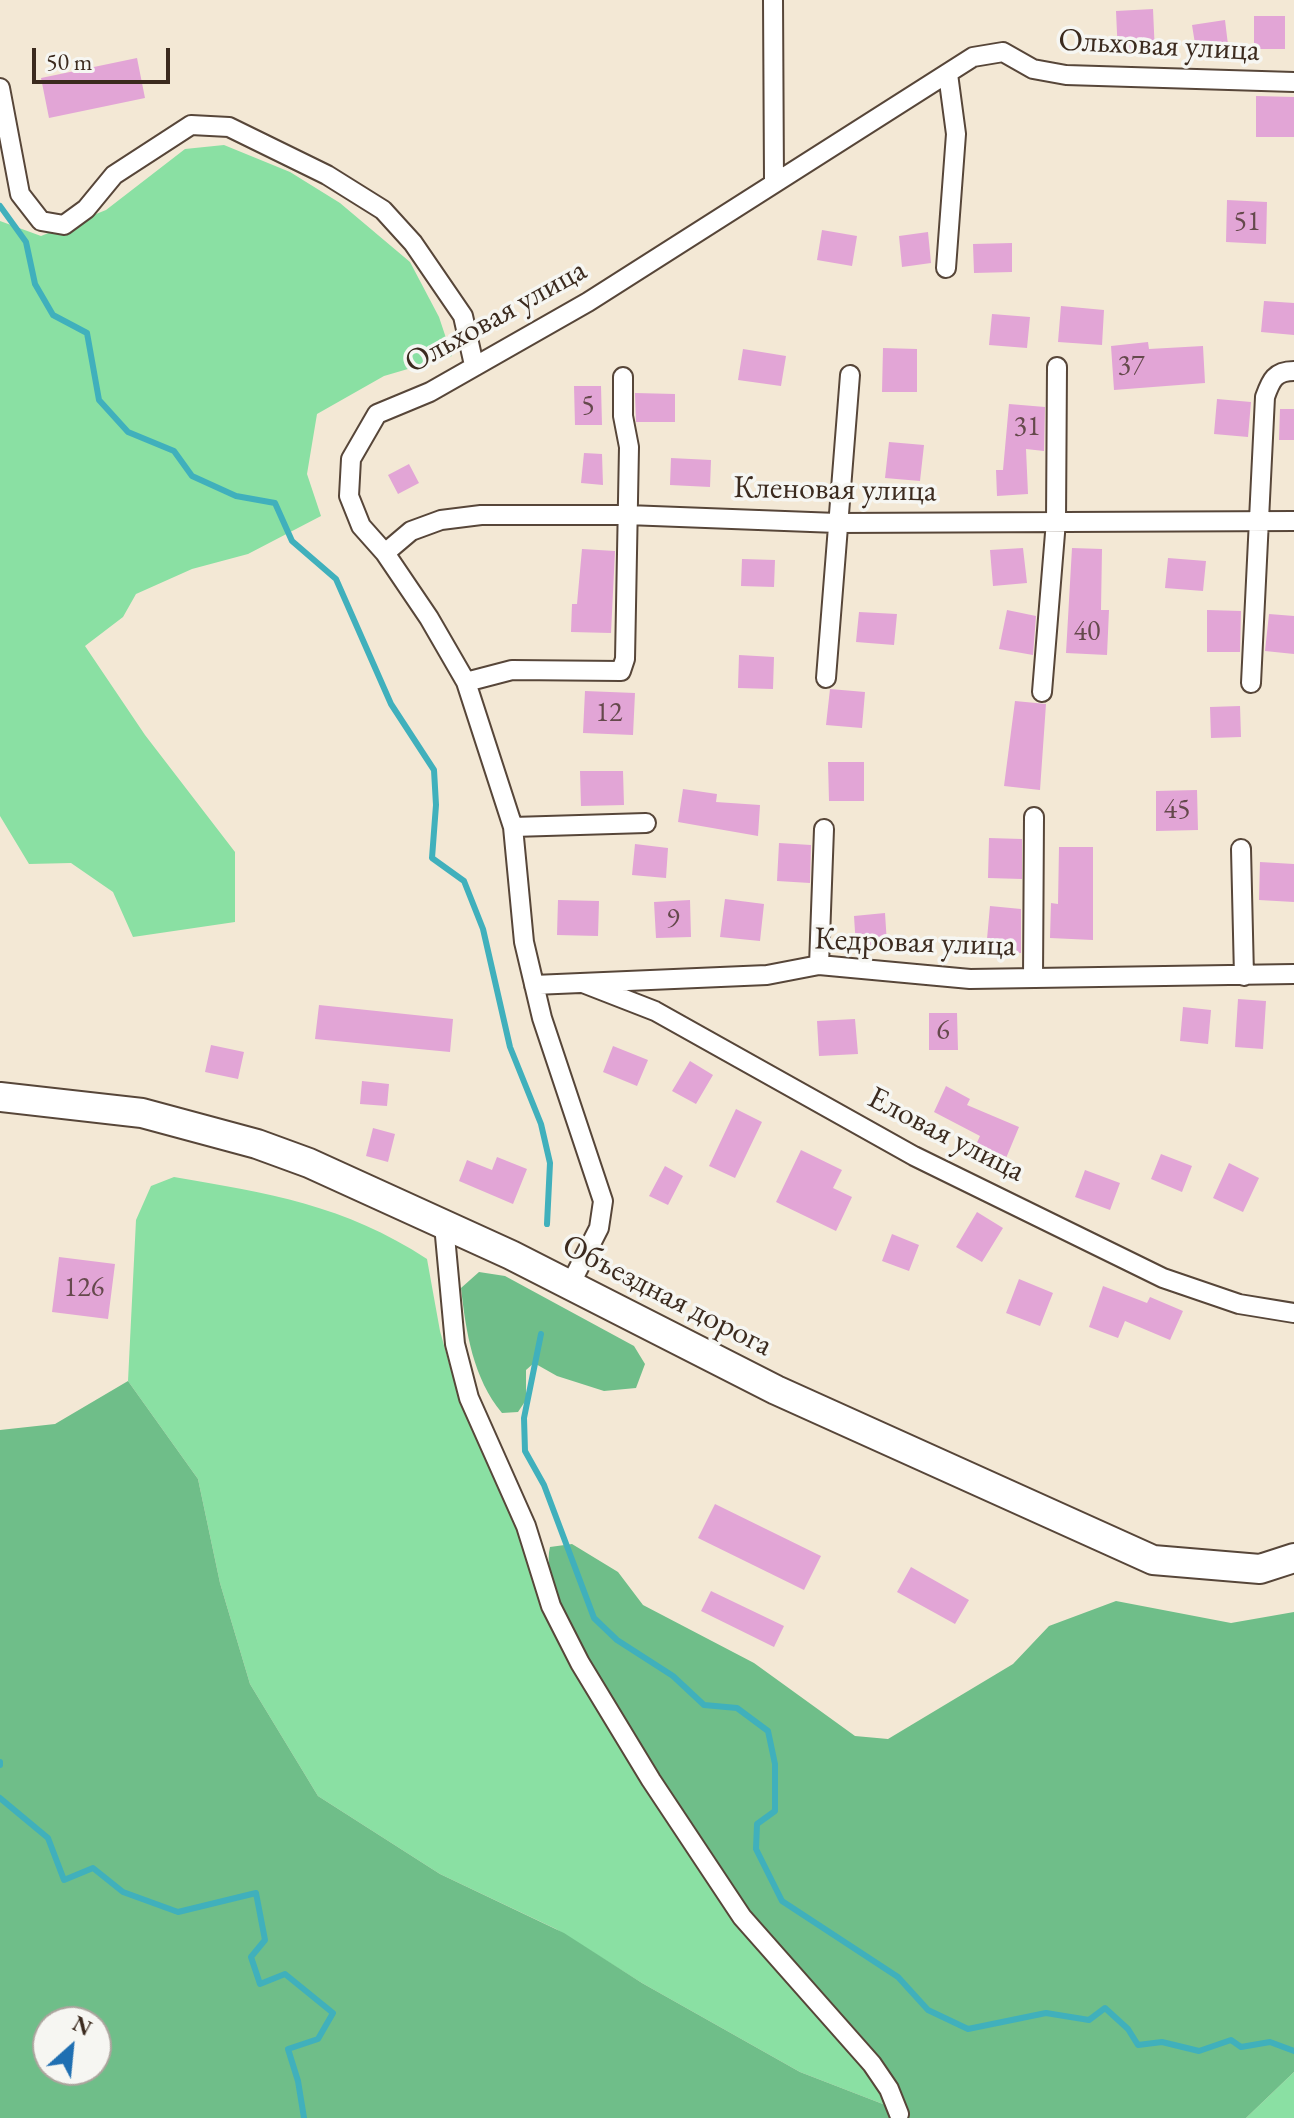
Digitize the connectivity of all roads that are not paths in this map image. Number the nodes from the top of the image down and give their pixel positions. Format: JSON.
{"nodes":[{"id":1,"x":773,"y":0,"type":"edge"},
{"id":2,"x":948,"y":74,"type":"junction"},
{"id":3,"x":1294,"y":82,"type":"edge"},
{"id":4,"x":0,"y":88,"type":"edge"},
{"id":5,"x":774,"y":181,"type":"junction"},
{"id":6,"x":946,"y":268,"type":"dead end"},
{"id":7,"x":474,"y":365,"type":"junction"},
{"id":8,"x":1057,"y":367,"type":"dead end"},
{"id":9,"x":1294,"y":371,"type":"edge"},
{"id":10,"x":850,"y":375,"type":"dead end"},
{"id":11,"x":623,"y":377,"type":"dead end"},
{"id":12,"x":627,"y":515,"type":"junction"},
{"id":13,"x":1259,"y":519,"type":"junction"},
{"id":14,"x":1056,"y":521,"type":"junction"},
{"id":15,"x":1294,"y":521,"type":"edge"},
{"id":16,"x":837,"y":523,"type":"junction"},
{"id":17,"x":385,"y":553,"type":"junction"},
{"id":18,"x":826,"y":678,"type":"dead end"},
{"id":19,"x":466,"y":682,"type":"junction"},
{"id":20,"x":1251,"y":683,"type":"dead end"},
{"id":21,"x":1042,"y":692,"type":"dead end"},
{"id":22,"x":1034,"y":817,"type":"dead end"},
{"id":23,"x":646,"y":823,"type":"dead end"},
{"id":24,"x":513,"y":827,"type":"junction"},
{"id":25,"x":824,"y":829,"type":"dead end"},
{"id":26,"x":1241,"y":849,"type":"dead end"},
{"id":27,"x":819,"y":965,"type":"junction"},
{"id":28,"x":1294,"y":974,"type":"edge"},
{"id":29,"x":1244,"y":976,"type":"junction"},
{"id":30,"x":1033,"y":978,"type":"junction"},
{"id":31,"x":583,"y":983,"type":"junction"},
{"id":32,"x":534,"y":985,"type":"junction"},
{"id":33,"x":0,"y":1097,"type":"edge"},
{"id":34,"x":444,"y":1225,"type":"junction"},
{"id":35,"x":570,"y":1285,"type":"junction"},
{"id":36,"x":1294,"y":1313,"type":"edge"},
{"id":37,"x":1294,"y":1558,"type":"edge"},
{"id":38,"x":899,"y":2114,"type":"dead end"}],
"edges":[{"from":1,"to":5,"type":"street"},
{"from":2,"to":3,"type":"street","name":"Ольховая улица"},
{"from":2,"to":5,"type":"street","name":"Ольховая улица"},
{"from":2,"to":6,"type":"street"},
{"from":4,"to":7,"type":"street"},
{"from":5,"to":7,"type":"street","name":"Ольховая улица"},
{"from":7,"to":17,"type":"street","name":"Ольховая улица"},
{"from":8,"to":14,"type":"street"},
{"from":9,"to":13,"type":"street"},
{"from":10,"to":16,"type":"street"},
{"from":11,"to":12,"type":"street"},
{"from":12,"to":16,"type":"street","name":"Кленовая улица"},
{"from":12,"to":17,"type":"street","name":"Кленовая улица"},
{"from":12,"to":19,"type":"street"},
{"from":13,"to":14,"type":"street","name":"Кленовая улица"},
{"from":13,"to":15,"type":"street","name":"Кленовая улица"},
{"from":13,"to":20,"type":"street"},
{"from":14,"to":16,"type":"street","name":"Кленовая улица"},
{"from":14,"to":21,"type":"street"},
{"from":16,"to":18,"type":"street"},
{"from":17,"to":19,"type":"street","name":"Ольховая улица"},
{"from":19,"to":24,"type":"street","name":"Ольховая улица"},
{"from":22,"to":30,"type":"street"},
{"from":23,"to":24,"type":"street"},
{"from":24,"to":32,"type":"street","name":"Ольховая улица"},
{"from":25,"to":27,"type":"street"},
{"from":26,"to":29,"type":"street"},
{"from":27,"to":30,"type":"street","name":"Кедровая улица"},
{"from":27,"to":31,"type":"street","name":"Кедровая улица"},
{"from":28,"to":29,"type":"street","name":"Кедровая улица"},
{"from":29,"to":30,"type":"street","name":"Кедровая улица"},
{"from":31,"to":32,"type":"street","name":"Кедровая улица"},
{"from":31,"to":36,"type":"street","name":"Еловая улица"},
{"from":32,"to":35,"type":"street","name":"Ольховая улица"},
{"from":33,"to":34,"type":"main road","name":"Объездная дорога"},
{"from":34,"to":35,"type":"main road","name":"Объездная дорога"},
{"from":34,"to":38,"type":"street"},
{"from":35,"to":37,"type":"main road","name":"Объездная дорога"}]}
